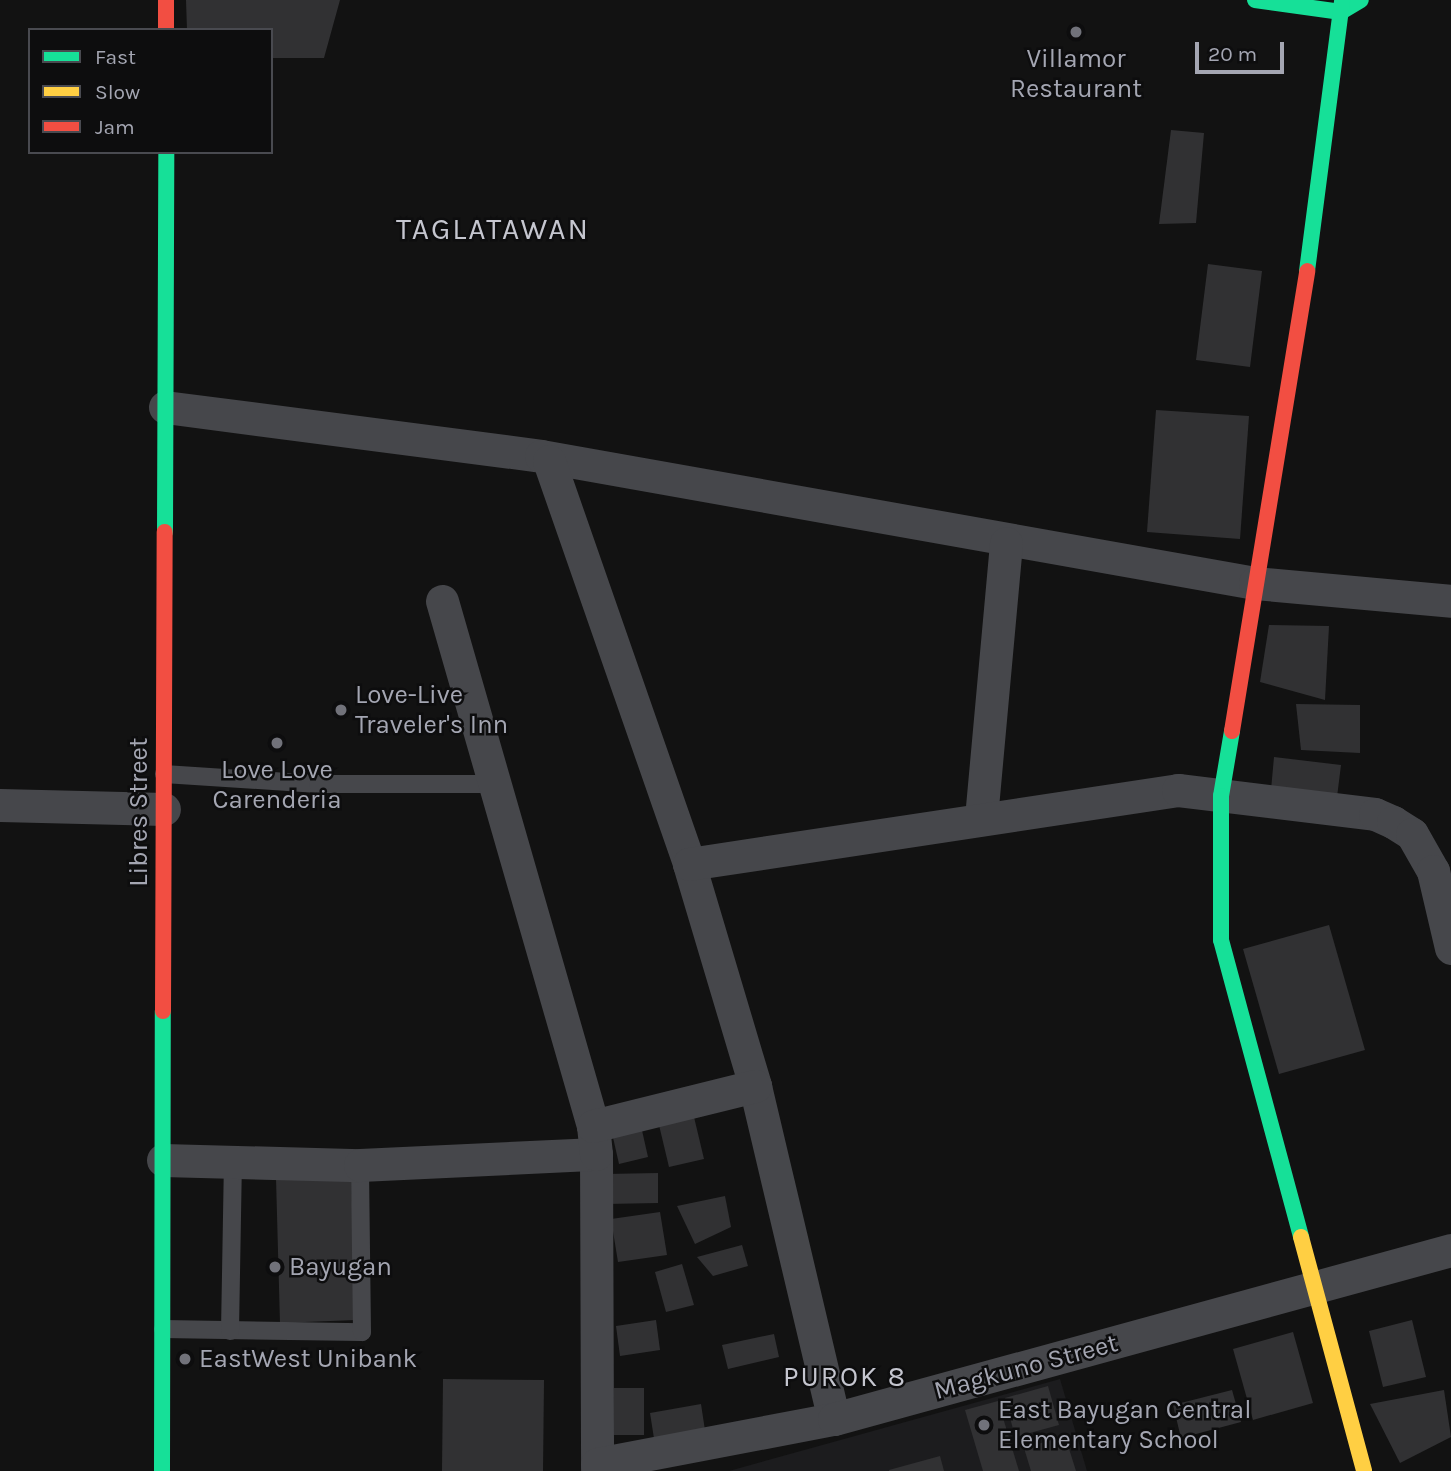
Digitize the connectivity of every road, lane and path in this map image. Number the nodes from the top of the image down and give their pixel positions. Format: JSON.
{"nodes":[{"id":1,"x":166,"y":0,"type":"edge"},
{"id":2,"x":1255,"y":0,"type":"edge"},
{"id":3,"x":1360,"y":0,"type":"edge"},
{"id":4,"x":1342,"y":6,"type":"edge"},
{"id":5,"x":166,"y":28,"type":"edge"},
{"id":6,"x":166,"y":154,"type":"edge"},
{"id":7,"x":165,"y":407,"type":"junction"},
{"id":8,"x":549,"y":461,"type":"junction"},
{"id":9,"x":1006,"y":543,"type":"junction"},
{"id":10,"x":1255,"y":583,"type":"junction"},
{"id":11,"x":442,"y":601,"type":"dead end"},
{"id":12,"x":1451,"y":601,"type":"edge"},
{"id":13,"x":164,"y":774,"type":"junction"},
{"id":14,"x":493,"y":784,"type":"junction"},
{"id":15,"x":1221,"y":796,"type":"junction"},
{"id":16,"x":0,"y":805,"type":"edge"},
{"id":17,"x":164,"y":809,"type":"junction"},
{"id":18,"x":981,"y":818,"type":"junction"},
{"id":19,"x":689,"y":864,"type":"junction"},
{"id":20,"x":1451,"y":948,"type":"edge"},
{"id":21,"x":755,"y":1086,"type":"junction"},
{"id":22,"x":594,"y":1140,"type":"junction"},
{"id":23,"x":163,"y":1160,"type":"junction"},
{"id":24,"x":233,"y":1161,"type":"junction"},
{"id":25,"x":360,"y":1164,"type":"junction"},
{"id":26,"x":1451,"y":1250,"type":"edge"},
{"id":27,"x":1315,"y":1290,"type":"junction"},
{"id":28,"x":163,"y":1329,"type":"junction"},
{"id":29,"x":230,"y":1331,"type":"junction"},
{"id":30,"x":834,"y":1419,"type":"junction"},
{"id":31,"x":597,"y":1467,"type":"edge"},
{"id":32,"x":162,"y":1471,"type":"edge"},
{"id":33,"x":1364,"y":1471,"type":"edge"}],
"edges":[{"from":1,"to":5,"type":"main road"},
{"from":2,"to":4,"type":"main road"},
{"from":3,"to":4,"type":"main road"},
{"from":4,"to":10,"type":"main road"},
{"from":6,"to":7,"type":"main road","name":"Libres Street"},
{"from":7,"to":8,"type":"street"},
{"from":7,"to":13,"type":"main road","name":"Libres Street"},
{"from":8,"to":9,"type":"street"},
{"from":8,"to":19,"type":"street"},
{"from":9,"to":10,"type":"street"},
{"from":9,"to":18,"type":"street"},
{"from":10,"to":12,"type":"street"},
{"from":10,"to":15,"type":"main road"},
{"from":11,"to":14,"type":"street"},
{"from":13,"to":14,"type":"lane"},
{"from":13,"to":17,"type":"main road","name":"Libres Street"},
{"from":14,"to":22,"type":"street"},
{"from":15,"to":18,"type":"street"},
{"from":15,"to":20,"type":"street"},
{"from":15,"to":27,"type":"main road"},
{"from":16,"to":17,"type":"street"},
{"from":17,"to":23,"type":"main road","name":"Libres Street"},
{"from":18,"to":19,"type":"street"},
{"from":19,"to":21,"type":"street"},
{"from":21,"to":22,"type":"street"},
{"from":21,"to":30,"type":"street"},
{"from":22,"to":25,"type":"street"},
{"from":22,"to":31,"type":"street"},
{"from":23,"to":24,"type":"street"},
{"from":23,"to":28,"type":"main road","name":"Libres Street"},
{"from":24,"to":25,"type":"street"},
{"from":24,"to":29,"type":"lane"},
{"from":25,"to":29,"type":"lane"},
{"from":26,"to":27,"type":"street","name":"Magkuno Street"},
{"from":27,"to":30,"type":"street","name":"Magkuno Street"},
{"from":27,"to":33,"type":"main road"},
{"from":28,"to":29,"type":"lane"},
{"from":28,"to":32,"type":"main road","name":"Libres Street"},
{"from":30,"to":31,"type":"street","name":"Magkuno Street"}]}
